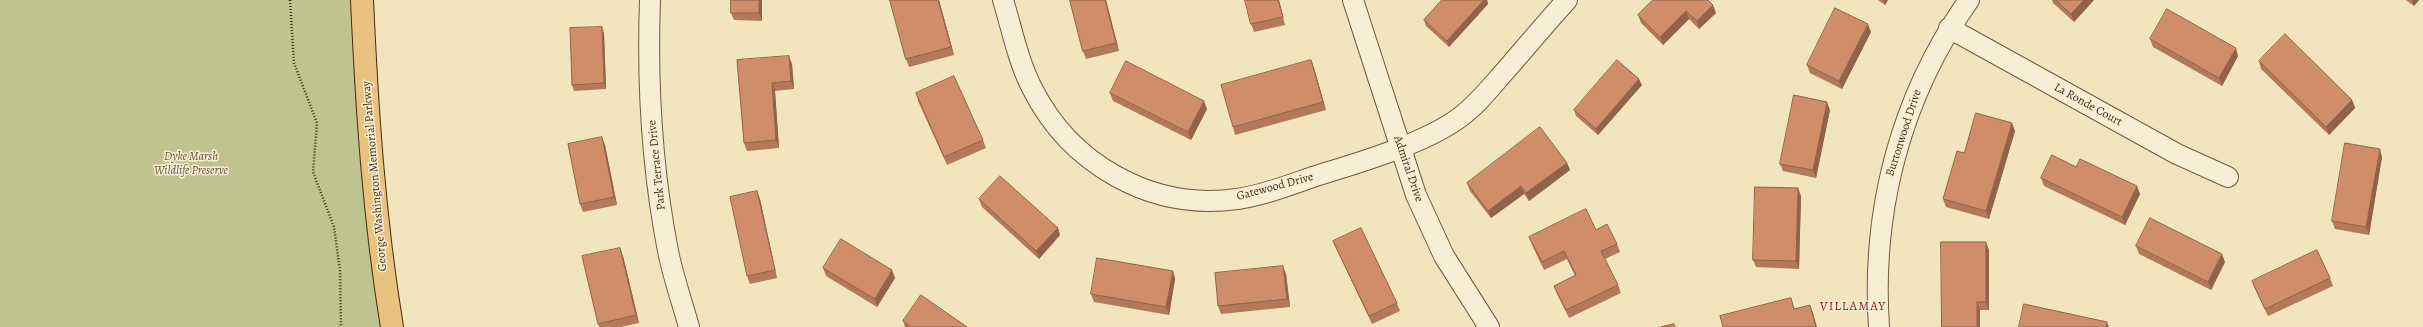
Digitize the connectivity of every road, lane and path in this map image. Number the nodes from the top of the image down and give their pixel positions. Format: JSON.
{"nodes":[{"id":1,"x":290,"y":0,"type":"edge"},
{"id":2,"x":362,"y":0,"type":"edge"},
{"id":3,"x":650,"y":0,"type":"edge"},
{"id":4,"x":1003,"y":0,"type":"edge"},
{"id":5,"x":1353,"y":0,"type":"edge"},
{"id":6,"x":1567,"y":0,"type":"edge"},
{"id":7,"x":1969,"y":0,"type":"edge"},
{"id":8,"x":1949,"y":28,"type":"junction"},
{"id":9,"x":1400,"y":147,"type":"junction"},
{"id":10,"x":2228,"y":177,"type":"dead end"},
{"id":11,"x":341,"y":327,"type":"edge"},
{"id":12,"x":392,"y":327,"type":"edge"},
{"id":13,"x":688,"y":327,"type":"edge"},
{"id":14,"x":1489,"y":327,"type":"edge"},
{"id":15,"x":1879,"y":327,"type":"edge"}],
"edges":[{"from":1,"to":11,"type":"path"},
{"from":2,"to":12,"type":"main road","name":"George Washington Memorial Parkway"},
{"from":3,"to":13,"type":"street","name":"Park Terrace Drive"},
{"from":4,"to":9,"type":"street","name":"Gatewood Drive"},
{"from":5,"to":9,"type":"street","name":"Admiral Drive"},
{"from":6,"to":9,"type":"street","name":"Gatewood Drive"},
{"from":7,"to":8,"type":"street","name":"Burtonwood Drive"},
{"from":8,"to":10,"type":"street","name":"La Ronde Court"},
{"from":8,"to":15,"type":"street","name":"Burtonwood Drive"},
{"from":9,"to":14,"type":"street","name":"Admiral Drive"}]}
